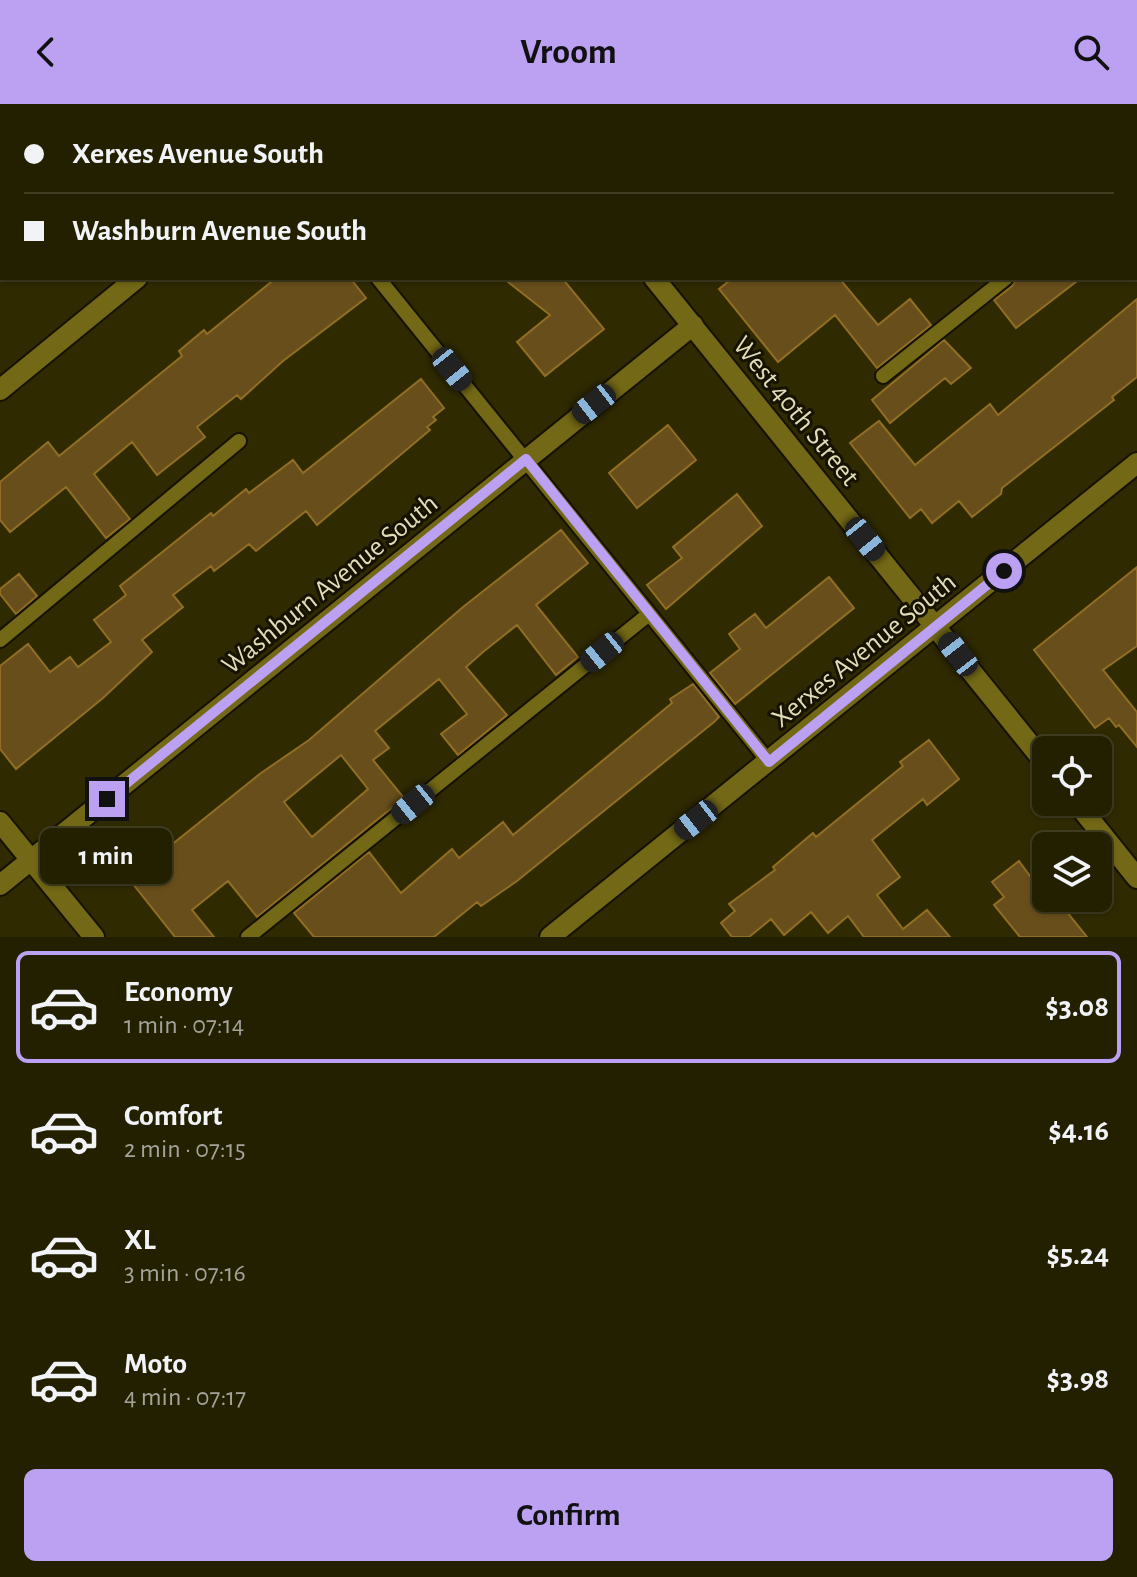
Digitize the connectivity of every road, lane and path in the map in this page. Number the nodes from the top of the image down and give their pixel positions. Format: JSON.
{"nodes":[{"id":1,"x":135,"y":280,"type":"edge"},
{"id":2,"x":380,"y":280,"type":"edge"},
{"id":3,"x":656,"y":280,"type":"edge"},
{"id":4,"x":1003,"y":280,"type":"edge"},
{"id":5,"x":693,"y":325,"type":"junction"},
{"id":6,"x":883,"y":376,"type":"dead end"},
{"id":7,"x":0,"y":390,"type":"edge"},
{"id":8,"x":239,"y":441,"type":"dead end"},
{"id":9,"x":526,"y":459,"type":"junction"},
{"id":10,"x":1137,"y":463,"type":"edge"},
{"id":11,"x":649,"y":614,"type":"junction"},
{"id":12,"x":936,"y":625,"type":"junction"},
{"id":13,"x":0,"y":640,"type":"edge"},
{"id":14,"x":1032,"y":746,"type":"edge"},
{"id":15,"x":769,"y":762,"type":"junction"},
{"id":16,"x":1087,"y":816,"type":"edge"},
{"id":17,"x":0,"y":822,"type":"edge"},
{"id":18,"x":31,"y":861,"type":"junction"},
{"id":19,"x":1137,"y":878,"type":"edge"},
{"id":20,"x":0,"y":885,"type":"edge"},
{"id":21,"x":94,"y":937,"type":"edge"},
{"id":22,"x":248,"y":937,"type":"edge"},
{"id":23,"x":550,"y":937,"type":"edge"}],
"edges":[{"from":1,"to":7,"type":"street"},
{"from":2,"to":9,"type":"lane"},
{"from":3,"to":5,"type":"street","name":"West 40th Street"},
{"from":4,"to":6,"type":"lane"},
{"from":5,"to":9,"type":"street","name":"Washburn Avenue South"},
{"from":5,"to":12,"type":"street","name":"West 40th Street"},
{"from":8,"to":13,"type":"lane"},
{"from":9,"to":11,"type":"lane"},
{"from":9,"to":18,"type":"street","name":"Washburn Avenue South"},
{"from":10,"to":12,"type":"street","name":"Xerxes Avenue South"},
{"from":11,"to":15,"type":"lane"},
{"from":11,"to":22,"type":"lane"},
{"from":12,"to":14,"type":"street","name":"West 40th Street"},
{"from":12,"to":15,"type":"street","name":"Xerxes Avenue South"},
{"from":15,"to":23,"type":"street","name":"Xerxes Avenue South"},
{"from":16,"to":19,"type":"street"},
{"from":17,"to":18,"type":"street"},
{"from":18,"to":20,"type":"street","name":"Washburn Avenue South"},
{"from":18,"to":21,"type":"street"}]}
